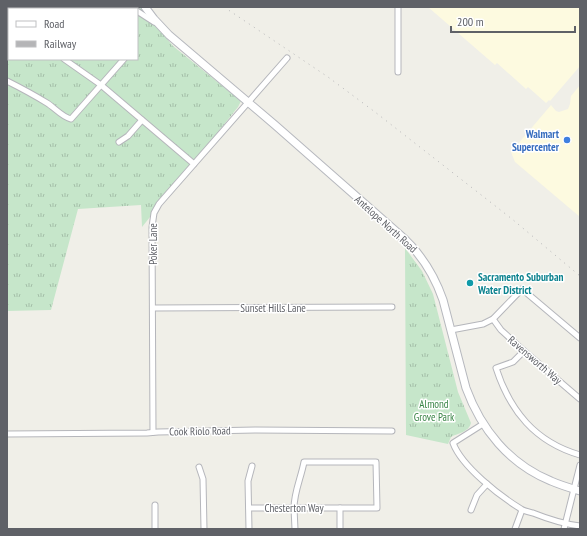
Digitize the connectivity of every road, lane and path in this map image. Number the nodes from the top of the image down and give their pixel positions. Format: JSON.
{"nodes":[{"id":1,"x":145,"y":7,"type":"edge"},
{"id":2,"x":398,"y":7,"type":"edge"},
{"id":3,"x":138,"y":11,"type":"edge"},
{"id":4,"x":158,"y":25,"type":"junction"},
{"id":5,"x":287,"y":58,"type":"dead end"},
{"id":6,"x":65,"y":60,"type":"edge"},
{"id":7,"x":123,"y":60,"type":"edge"},
{"id":8,"x":398,"y":72,"type":"dead end"},
{"id":9,"x":7,"y":81,"type":"edge"},
{"id":10,"x":101,"y":85,"type":"junction"},
{"id":11,"x":248,"y":102,"type":"junction"},
{"id":12,"x":142,"y":120,"type":"junction"},
{"id":13,"x":119,"y":142,"type":"dead end"},
{"id":14,"x":194,"y":164,"type":"junction"},
{"id":15,"x":392,"y":307,"type":"dead end"},
{"id":16,"x":153,"y":308,"type":"junction"},
{"id":17,"x":493,"y":319,"type":"junction"},
{"id":18,"x":451,"y":330,"type":"junction"},
{"id":19,"x":580,"y":338,"type":"edge"},
{"id":20,"x":524,"y":351,"type":"junction"},
{"id":21,"x":580,"y":399,"type":"edge"},
{"id":22,"x":483,"y":424,"type":"junction"},
{"id":23,"x":392,"y":431,"type":"dead end"},
{"id":24,"x":153,"y":432,"type":"junction"},
{"id":25,"x":7,"y":434,"type":"edge"},
{"id":26,"x":580,"y":455,"type":"edge"},
{"id":27,"x":580,"y":465,"type":"edge"},
{"id":28,"x":252,"y":466,"type":"dead end"},
{"id":29,"x":199,"y":467,"type":"dead end"},
{"id":30,"x":487,"y":484,"type":"junction"},
{"id":31,"x":577,"y":490,"type":"edge"},
{"id":32,"x":155,"y":505,"type":"dead end"},
{"id":33,"x":249,"y":508,"type":"junction"},
{"id":34,"x":294,"y":508,"type":"junction"},
{"id":35,"x":340,"y":508,"type":"junction"},
{"id":36,"x":471,"y":510,"type":"dead end"},
{"id":37,"x":522,"y":510,"type":"junction"},
{"id":38,"x":565,"y":526,"type":"edge"},
{"id":39,"x":580,"y":526,"type":"edge"},
{"id":40,"x":155,"y":529,"type":"edge"},
{"id":41,"x":204,"y":529,"type":"edge"},
{"id":42,"x":249,"y":529,"type":"edge"},
{"id":43,"x":295,"y":529,"type":"edge"},
{"id":44,"x":340,"y":529,"type":"edge"},
{"id":45,"x":515,"y":529,"type":"edge"}],
"edges":[{"from":1,"to":4,"type":"main road","name":"Antelope North Road"},
{"from":2,"to":8,"type":"street"},
{"from":3,"to":4,"type":"street"},
{"from":4,"to":11,"type":"main road","name":"Antelope North Road"},
{"from":5,"to":11,"type":"street","name":"Poker Lane"},
{"from":6,"to":10,"type":"street"},
{"from":7,"to":10,"type":"street"},
{"from":9,"to":10,"type":"street"},
{"from":10,"to":12,"type":"street"},
{"from":11,"to":14,"type":"street","name":"Poker Lane"},
{"from":11,"to":18,"type":"main road","name":"Antelope North Road"},
{"from":12,"to":13,"type":"street"},
{"from":12,"to":14,"type":"street"},
{"from":14,"to":16,"type":"street","name":"Poker Lane"},
{"from":15,"to":16,"type":"street","name":"Sunset Hills Lane"},
{"from":16,"to":24,"type":"street","name":"Poker Lane"},
{"from":17,"to":18,"type":"street"},
{"from":17,"to":19,"type":"street"},
{"from":17,"to":20,"type":"street","name":"Ravensworth Way"},
{"from":18,"to":22,"type":"main road","name":"Antelope North Road"},
{"from":20,"to":21,"type":"street","name":"Ravensworth Way"},
{"from":20,"to":26,"type":"street"},
{"from":22,"to":30,"type":"street"},
{"from":22,"to":31,"type":"main road","name":"Antelope North Road"},
{"from":23,"to":24,"type":"street","name":"Cook Riolo Road"},
{"from":24,"to":25,"type":"street","name":"Cook Riolo Road"},
{"from":27,"to":31,"type":"street"},
{"from":28,"to":33,"type":"street"},
{"from":29,"to":41,"type":"street"},
{"from":30,"to":36,"type":"street"},
{"from":30,"to":37,"type":"street"},
{"from":31,"to":38,"type":"street"},
{"from":32,"to":40,"type":"street"},
{"from":33,"to":34,"type":"street","name":"Chesterton Way"},
{"from":33,"to":42,"type":"street"},
{"from":34,"to":35,"type":"street","name":"Chesterton Way"},
{"from":34,"to":35,"type":"street","name":"Chesterton Way"},
{"from":34,"to":43,"type":"street"},
{"from":35,"to":44,"type":"street"},
{"from":37,"to":38,"type":"street"},
{"from":37,"to":45,"type":"street"},
{"from":38,"to":39,"type":"street"}]}
